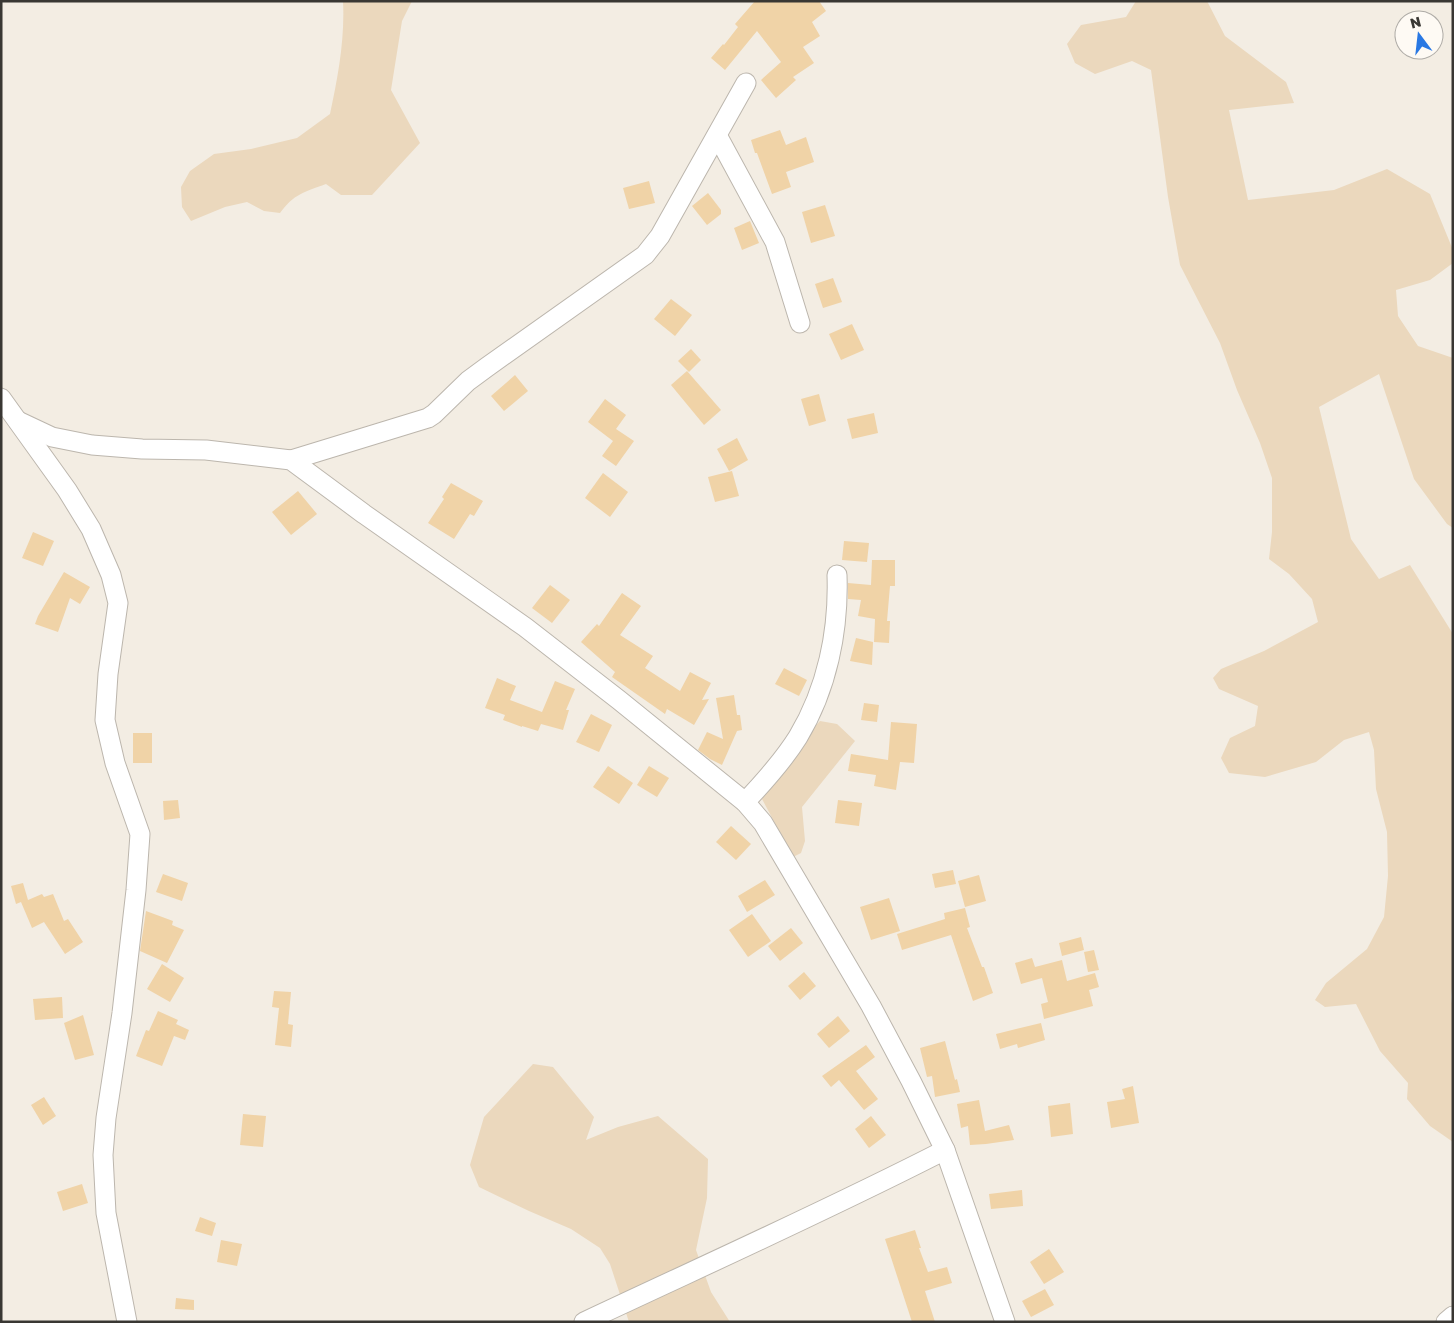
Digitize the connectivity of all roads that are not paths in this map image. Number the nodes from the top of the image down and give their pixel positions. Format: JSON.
{"nodes":[{"id":1,"x":746,"y":83,"type":"dead end"},
{"id":2,"x":717,"y":135,"type":"junction"},
{"id":3,"x":800,"y":323,"type":"dead end"},
{"id":4,"x":1,"y":398,"type":"edge"},
{"id":5,"x":18,"y":421,"type":"junction"},
{"id":6,"x":291,"y":460,"type":"junction"},
{"id":7,"x":837,"y":576,"type":"dead end"},
{"id":8,"x":745,"y":802,"type":"junction"},
{"id":9,"x":945,"y":1150,"type":"junction"},
{"id":10,"x":1453,"y":1316,"type":"edge"},
{"id":11,"x":127,"y":1322,"type":"edge"},
{"id":12,"x":584,"y":1322,"type":"edge"},
{"id":13,"x":1005,"y":1322,"type":"edge"},
{"id":14,"x":1446,"y":1322,"type":"edge"}],
"edges":[{"from":1,"to":2,"type":"street"},
{"from":2,"to":3,"type":"street"},
{"from":2,"to":6,"type":"street"},
{"from":4,"to":5,"type":"street"},
{"from":5,"to":6,"type":"street"},
{"from":5,"to":11,"type":"street"},
{"from":6,"to":8,"type":"street"},
{"from":7,"to":8,"type":"street"},
{"from":8,"to":9,"type":"street"},
{"from":9,"to":12,"type":"street"},
{"from":9,"to":13,"type":"street"},
{"from":10,"to":14,"type":"street"}]}
